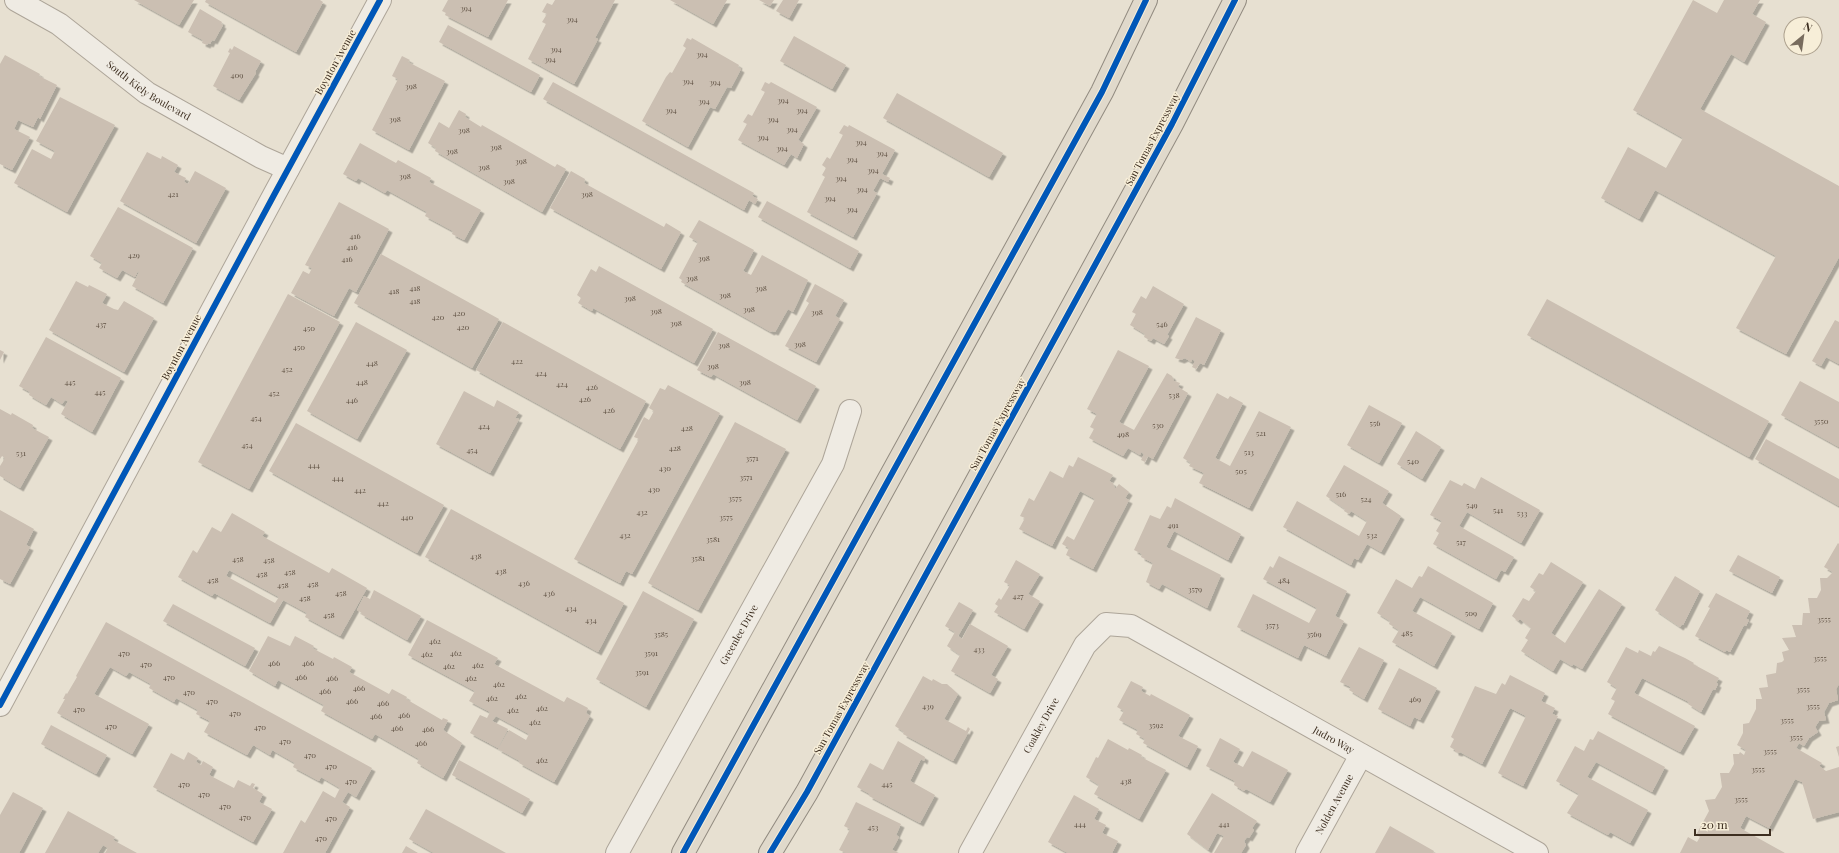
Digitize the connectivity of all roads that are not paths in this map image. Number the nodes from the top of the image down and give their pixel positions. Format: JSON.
{"nodes":[{"id":1,"x":16,"y":0,"type":"edge"},
{"id":2,"x":380,"y":0,"type":"edge"},
{"id":3,"x":1146,"y":0,"type":"edge"},
{"id":4,"x":1235,"y":0,"type":"edge"},
{"id":5,"x":288,"y":168,"type":"junction"},
{"id":6,"x":850,"y":411,"type":"dead end"},
{"id":7,"x":1131,"y":626,"type":"joint"},
{"id":8,"x":0,"y":705,"type":"edge"},
{"id":9,"x":1361,"y":755,"type":"junction"},
{"id":10,"x":617,"y":853,"type":"edge"},
{"id":11,"x":683,"y":853,"type":"edge"},
{"id":12,"x":770,"y":853,"type":"edge"},
{"id":13,"x":970,"y":853,"type":"edge"},
{"id":14,"x":1308,"y":853,"type":"edge"},
{"id":15,"x":1537,"y":853,"type":"edge"}],
"edges":[{"from":1,"to":5,"type":"street","name":"South Kiely Boulevard"},
{"from":2,"to":5,"type":"street","name":"Boynton Avenue"},
{"from":3,"to":11,"type":"highway"},
{"from":4,"to":12,"type":"highway","name":"San Tomas Expressway"},
{"from":5,"to":8,"type":"street","name":"Boynton Avenue"},
{"from":6,"to":10,"type":"street","name":"Greenlee Drive"},
{"from":7,"to":9,"type":"street","name":"Judro Way"},
{"from":7,"to":13,"type":"street","name":"Coakley Drive"},
{"from":9,"to":14,"type":"street","name":"Nolden Avenue"},
{"from":9,"to":15,"type":"street","name":"Judro Way"}]}
